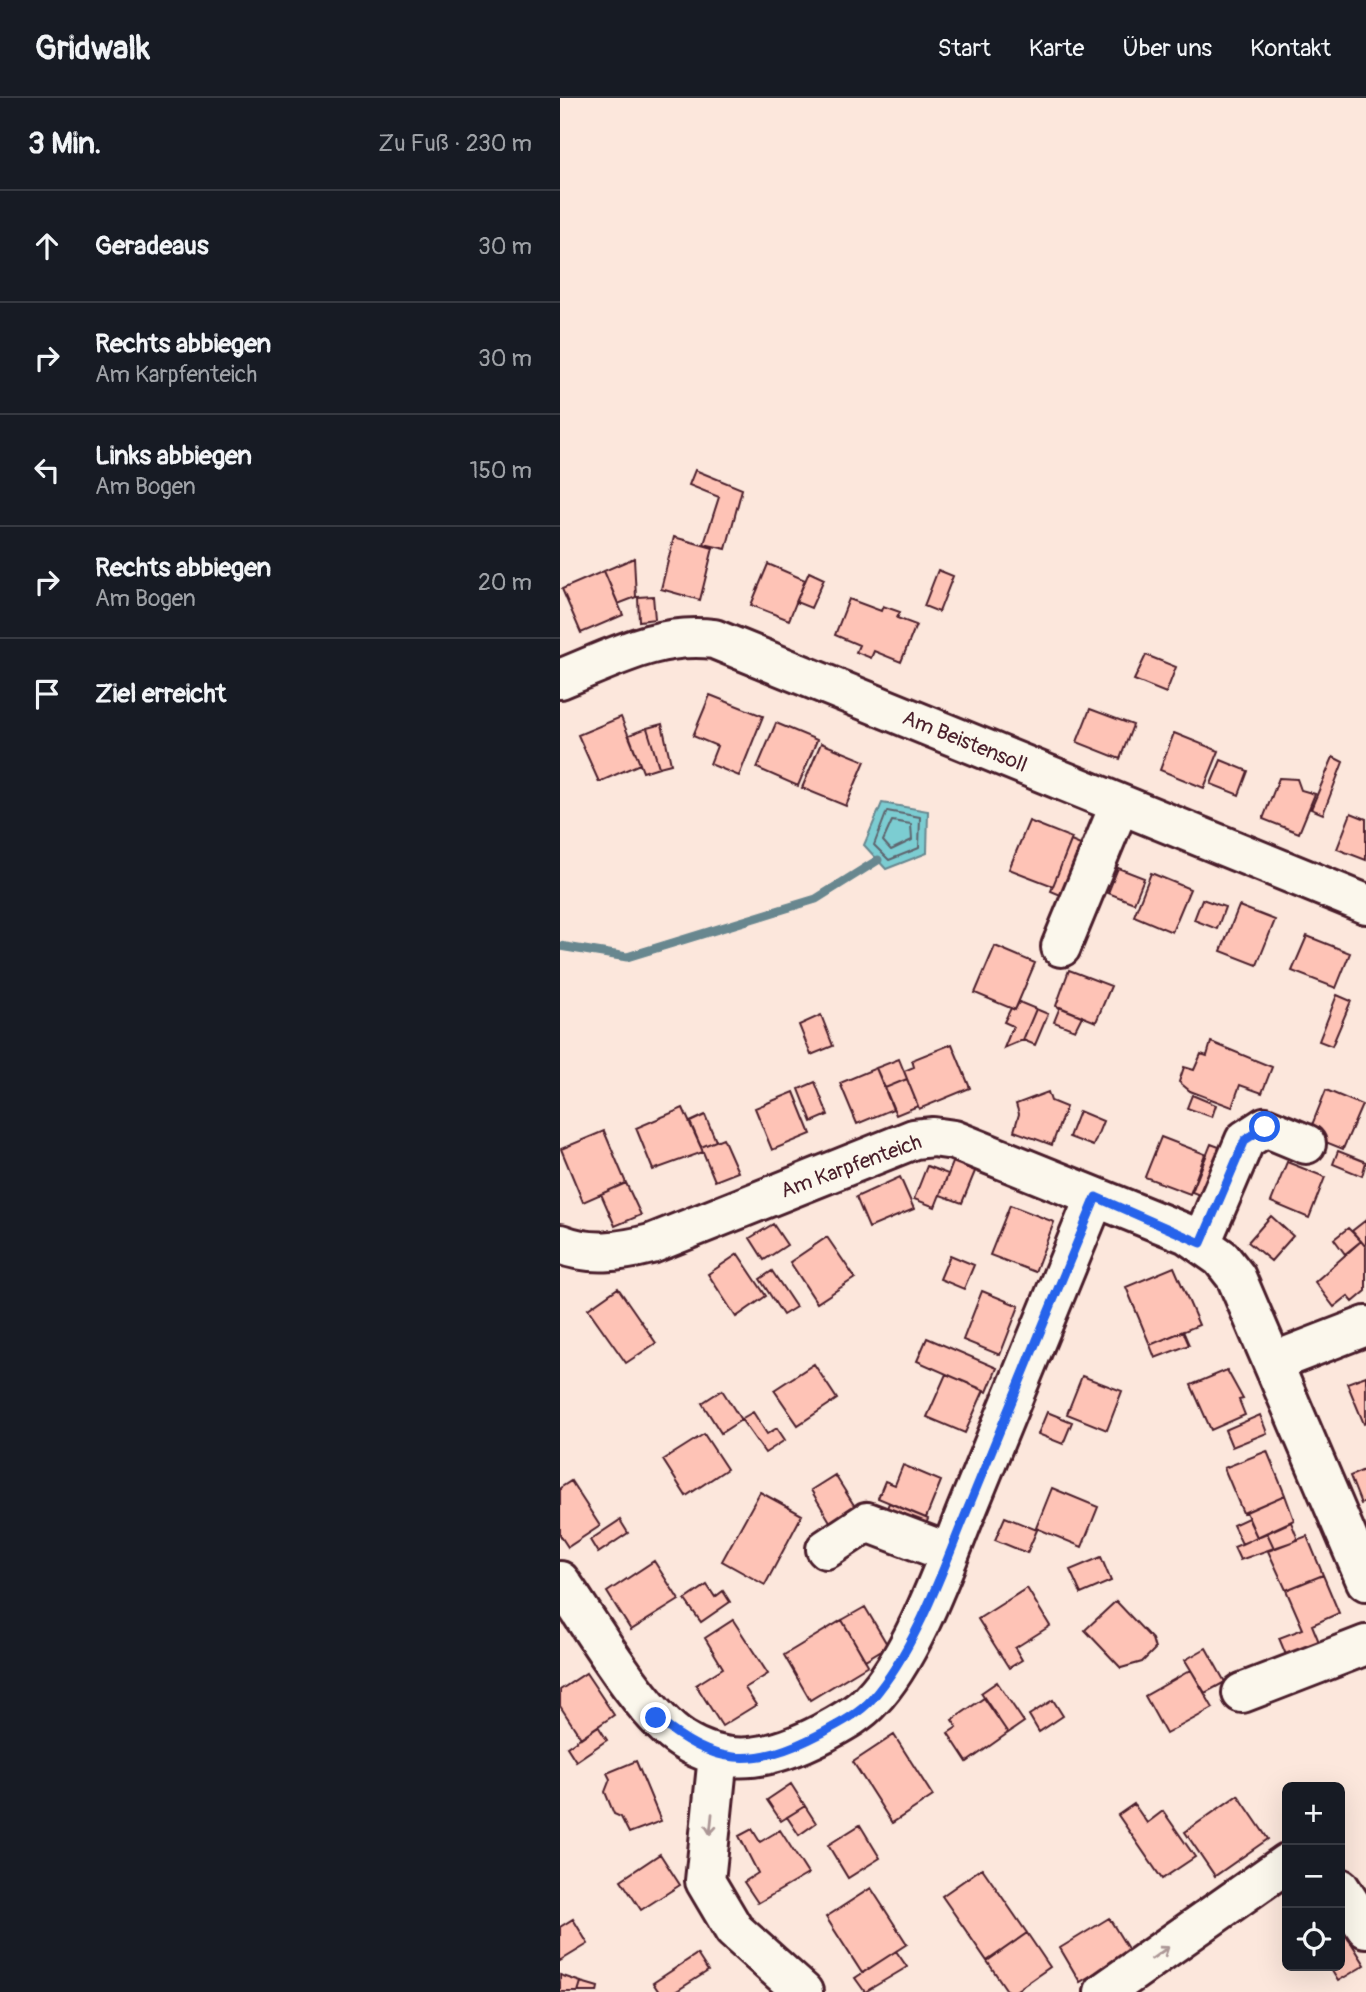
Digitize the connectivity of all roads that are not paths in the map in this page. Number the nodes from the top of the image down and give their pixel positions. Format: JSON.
{"nodes":[{"id":1,"x":560,"y":679,"type":"edge"},
{"id":2,"x":1120,"y":804,"type":"junction"},
{"id":3,"x":1366,"y":904,"type":"edge"},
{"id":4,"x":1061,"y":947,"type":"dead end"},
{"id":5,"x":1306,"y":1144,"type":"dead end"},
{"id":6,"x":1096,"y":1197,"type":"junction"},
{"id":7,"x":1201,"y":1243,"type":"junction"},
{"id":8,"x":560,"y":1244,"type":"edge"},
{"id":9,"x":1366,"y":1326,"type":"edge"},
{"id":10,"x":1273,"y":1362,"type":"junction"},
{"id":11,"x":826,"y":1549,"type":"dead end"},
{"id":12,"x":949,"y":1553,"type":"junction"},
{"id":13,"x":560,"y":1581,"type":"edge"},
{"id":14,"x":1366,"y":1581,"type":"edge"},
{"id":15,"x":1366,"y":1645,"type":"edge"},
{"id":16,"x":1242,"y":1693,"type":"dead end"},
{"id":17,"x":718,"y":1756,"type":"junction"},
{"id":18,"x":1282,"y":1867,"type":"edge"},
{"id":19,"x":1345,"y":1896,"type":"edge"},
{"id":20,"x":1366,"y":1928,"type":"edge"},
{"id":21,"x":803,"y":1992,"type":"edge"},
{"id":22,"x":1104,"y":1992,"type":"edge"}],
"edges":[{"from":1,"to":2,"type":"street","name":"Am Beistensoll"},
{"from":2,"to":3,"type":"street","name":"Am Beistensoll"},
{"from":2,"to":4,"type":"street"},
{"from":5,"to":7,"type":"street"},
{"from":6,"to":7,"type":"street","name":"Am Karpfenteich"},
{"from":6,"to":8,"type":"street","name":"Am Karpfenteich"},
{"from":6,"to":12,"type":"street"},
{"from":7,"to":10,"type":"street","name":"Am Karpfenteich"},
{"from":9,"to":10,"type":"street"},
{"from":10,"to":14,"type":"street","name":"Am Karpfenteich"},
{"from":11,"to":12,"type":"street"},
{"from":12,"to":17,"type":"street"},
{"from":13,"to":17,"type":"street"},
{"from":15,"to":16,"type":"street"},
{"from":17,"to":21,"type":"street","one_way":true},
{"from":22,"to":18,"type":"street","one_way":true},
{"from":19,"to":20,"type":"street"}]}
